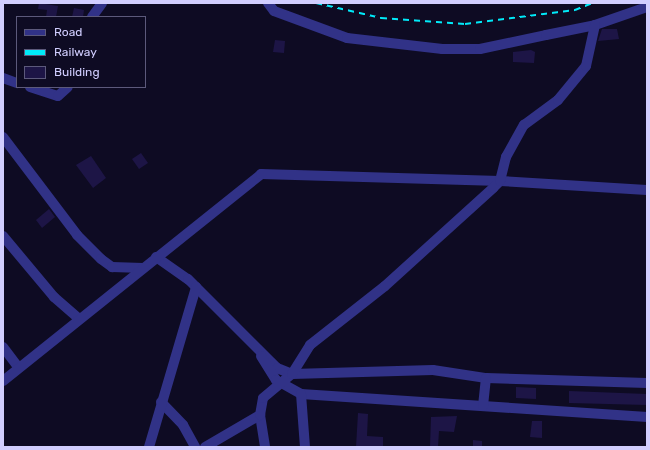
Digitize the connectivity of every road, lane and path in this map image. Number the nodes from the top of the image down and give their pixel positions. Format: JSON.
{"nodes":[{"id":1,"x":102,"y":3,"type":"edge"},
{"id":2,"x":268,"y":3,"type":"edge"},
{"id":3,"x":647,"y":8,"type":"edge"},
{"id":4,"x":93,"y":16,"type":"edge"},
{"id":5,"x":595,"y":25,"type":"junction"},
{"id":6,"x":3,"y":78,"type":"edge"},
{"id":7,"x":16,"y":83,"type":"edge"},
{"id":8,"x":33,"y":88,"type":"edge"},
{"id":9,"x":67,"y":88,"type":"edge"},
{"id":10,"x":3,"y":137,"type":"edge"},
{"id":11,"x":500,"y":180,"type":"junction"},
{"id":12,"x":647,"y":190,"type":"edge"},
{"id":13,"x":3,"y":236,"type":"edge"},
{"id":14,"x":156,"y":257,"type":"junction"},
{"id":15,"x":143,"y":268,"type":"junction"},
{"id":16,"x":196,"y":287,"type":"junction"},
{"id":17,"x":78,"y":318,"type":"junction"},
{"id":18,"x":3,"y":347,"type":"edge"},
{"id":19,"x":260,"y":353,"type":"junction"},
{"id":20,"x":19,"y":368,"type":"junction"},
{"id":21,"x":292,"y":374,"type":"junction"},
{"id":22,"x":486,"y":378,"type":"junction"},
{"id":23,"x":3,"y":381,"type":"edge"},
{"id":24,"x":280,"y":383,"type":"junction"},
{"id":25,"x":647,"y":384,"type":"edge"},
{"id":26,"x":301,"y":394,"type":"junction"},
{"id":27,"x":161,"y":402,"type":"junction"},
{"id":28,"x":483,"y":406,"type":"junction"},
{"id":29,"x":260,"y":415,"type":"junction"},
{"id":30,"x":647,"y":417,"type":"edge"},
{"id":31,"x":149,"y":447,"type":"edge"},
{"id":32,"x":195,"y":447,"type":"edge"},
{"id":33,"x":205,"y":447,"type":"edge"},
{"id":34,"x":265,"y":447,"type":"edge"},
{"id":35,"x":305,"y":447,"type":"edge"}],
"edges":[{"from":1,"to":4,"type":"street"},
{"from":2,"to":5,"type":"street"},
{"from":3,"to":5,"type":"street"},
{"from":5,"to":11,"type":"street"},
{"from":6,"to":7,"type":"street"},
{"from":8,"to":9,"type":"street"},
{"from":10,"to":15,"type":"street"},
{"from":11,"to":12,"type":"street"},
{"from":11,"to":14,"type":"street"},
{"from":11,"to":21,"type":"street"},
{"from":13,"to":17,"type":"street"},
{"from":14,"to":15,"type":"street"},
{"from":14,"to":16,"type":"street"},
{"from":15,"to":17,"type":"street"},
{"from":16,"to":19,"type":"street"},
{"from":16,"to":27,"type":"street"},
{"from":17,"to":20,"type":"street"},
{"from":18,"to":20,"type":"street"},
{"from":19,"to":21,"type":"street"},
{"from":19,"to":24,"type":"street"},
{"from":20,"to":23,"type":"street"},
{"from":21,"to":22,"type":"street"},
{"from":21,"to":24,"type":"street"},
{"from":22,"to":25,"type":"street"},
{"from":22,"to":28,"type":"street"},
{"from":24,"to":26,"type":"street"},
{"from":24,"to":29,"type":"street"},
{"from":26,"to":28,"type":"street"},
{"from":26,"to":35,"type":"street"},
{"from":27,"to":31,"type":"street"},
{"from":27,"to":32,"type":"street"},
{"from":28,"to":30,"type":"street"},
{"from":29,"to":33,"type":"street"},
{"from":29,"to":34,"type":"street"}]}
